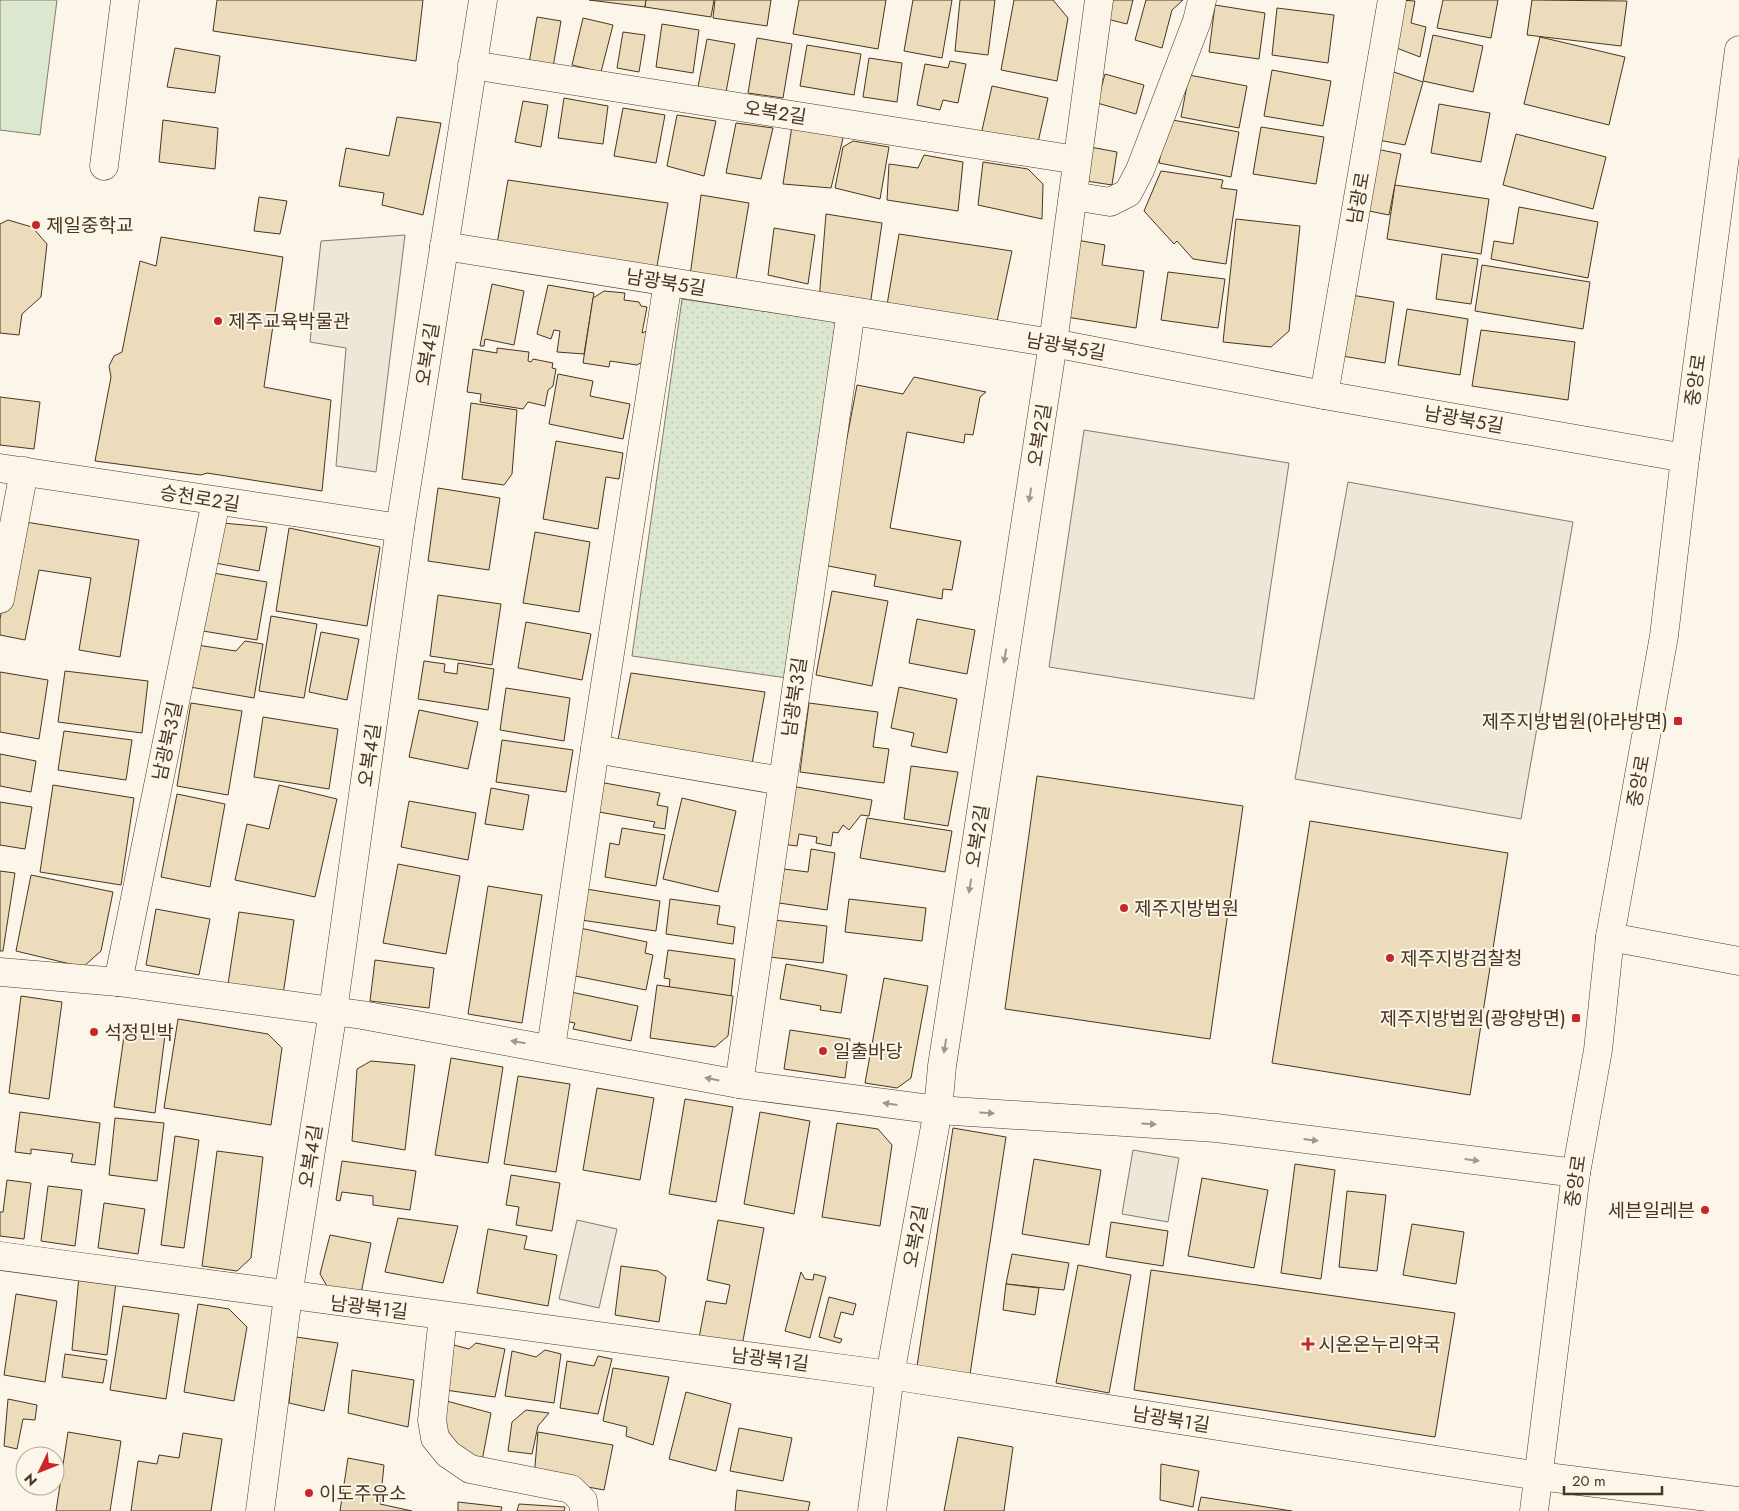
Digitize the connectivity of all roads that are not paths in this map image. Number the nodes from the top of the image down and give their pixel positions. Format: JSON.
{"nodes":[{"id":1,"x":125,"y":0,"type":"edge"},
{"id":2,"x":483,"y":0,"type":"edge"},
{"id":3,"x":1099,"y":0,"type":"edge"},
{"id":4,"x":1202,"y":0,"type":"edge"},
{"id":5,"x":1392,"y":0,"type":"edge"},
{"id":6,"x":1739,"y":50,"type":"edge"},
{"id":7,"x":472,"y":65,"type":"junction"},
{"id":8,"x":1078,"y":160,"type":"junction"},
{"id":9,"x":104,"y":166,"type":"dead end"},
{"id":10,"x":1073,"y":196,"type":"junction"},
{"id":11,"x":444,"y":246,"type":"junction"},
{"id":12,"x":668,"y":282,"type":"junction"},
{"id":13,"x":851,"y":311,"type":"junction"},
{"id":14,"x":1053,"y":343,"type":"junction"},
{"id":15,"x":1324,"y":395,"type":"junction"},
{"id":16,"x":1685,"y":458,"type":"junction"},
{"id":17,"x":12,"y":470,"type":"edge"},
{"id":18,"x":216,"y":500,"type":"junction"},
{"id":19,"x":400,"y":528,"type":"junction"},
{"id":20,"x":0,"y":599,"type":"edge"},
{"id":21,"x":595,"y":749,"type":"junction"},
{"id":22,"x":782,"y":780,"type":"junction"},
{"id":23,"x":1610,"y":937,"type":"junction"},
{"id":24,"x":1739,"y":961,"type":"edge"},
{"id":25,"x":0,"y":972,"type":"edge"},
{"id":26,"x":118,"y":982,"type":"junction"},
{"id":27,"x":333,"y":1011,"type":"junction"},
{"id":28,"x":551,"y":1048,"type":"junction"},
{"id":29,"x":739,"y":1084,"type":"junction"},
{"id":30,"x":938,"y":1110,"type":"junction"},
{"id":31,"x":1576,"y":1173,"type":"junction"},
{"id":32,"x":0,"y":1256,"type":"edge"},
{"id":33,"x":288,"y":1296,"type":"junction"},
{"id":34,"x":442,"y":1316,"type":"junction"},
{"id":35,"x":890,"y":1375,"type":"junction"},
{"id":36,"x":1539,"y":1476,"type":"junction"},
{"id":37,"x":1739,"y":1501,"type":"edge"},
{"id":38,"x":260,"y":1511,"type":"edge"},
{"id":39,"x":584,"y":1511,"type":"edge"},
{"id":40,"x":872,"y":1511,"type":"edge"},
{"id":41,"x":1534,"y":1511,"type":"edge"}],
"edges":[{"from":1,"to":9,"type":"street"},
{"from":2,"to":7,"type":"street","name":"오복4길"},
{"from":3,"to":8,"type":"street","name":"오복2길"},
{"from":4,"to":10,"type":"street"},
{"from":5,"to":15,"type":"street","name":"남광로"},
{"from":6,"to":16,"type":"street","name":"중앙로"},
{"from":7,"to":8,"type":"street","name":"오복2길"},
{"from":7,"to":11,"type":"street","name":"오복4길"},
{"from":8,"to":10,"type":"street","name":"오복2길"},
{"from":10,"to":14,"type":"street","name":"오복2길"},
{"from":11,"to":12,"type":"street","name":"남광북5길"},
{"from":11,"to":19,"type":"street","name":"오복4길"},
{"from":12,"to":13,"type":"street","name":"남광북5길"},
{"from":12,"to":21,"type":"street"},
{"from":13,"to":14,"type":"street","name":"남광북5길"},
{"from":13,"to":22,"type":"street","name":"남광북3길"},
{"from":14,"to":15,"type":"street","name":"남광북5길"},
{"from":14,"to":30,"type":"street","name":"오복2길","one_way":true},
{"from":15,"to":16,"type":"street","name":"남광북5길"},
{"from":16,"to":23,"type":"street","name":"중앙로"},
{"from":17,"to":18,"type":"street","name":"승천로2길"},
{"from":17,"to":20,"type":"street"},
{"from":18,"to":19,"type":"street","name":"승천로2길"},
{"from":18,"to":26,"type":"street","name":"남광북3길"},
{"from":19,"to":27,"type":"street","name":"오복4길"},
{"from":21,"to":22,"type":"street"},
{"from":21,"to":28,"type":"street"},
{"from":22,"to":29,"type":"street","name":"남광북3길"},
{"from":23,"to":24,"type":"street"},
{"from":23,"to":31,"type":"street","name":"중앙로"},
{"from":25,"to":26,"type":"street"},
{"from":26,"to":27,"type":"street"},
{"from":28,"to":27,"type":"street","one_way":true},
{"from":27,"to":33,"type":"street","name":"오복4길"},
{"from":29,"to":28,"type":"street","one_way":true},
{"from":30,"to":29,"type":"street","one_way":true},
{"from":30,"to":31,"type":"street","one_way":true},
{"from":30,"to":35,"type":"street","name":"오복2길"},
{"from":31,"to":36,"type":"street","name":"중앙로"},
{"from":32,"to":33,"type":"street","name":"남광북1길"},
{"from":33,"to":34,"type":"street","name":"남광북1길"},
{"from":33,"to":38,"type":"street","name":"오복4길"},
{"from":34,"to":35,"type":"street","name":"남광북1길"},
{"from":34,"to":39,"type":"street"},
{"from":35,"to":36,"type":"street","name":"남광북1길"},
{"from":35,"to":40,"type":"street","name":"오복2길"},
{"from":36,"to":37,"type":"street","name":"남광북1길"},
{"from":36,"to":41,"type":"street","name":"중앙로"}]}
